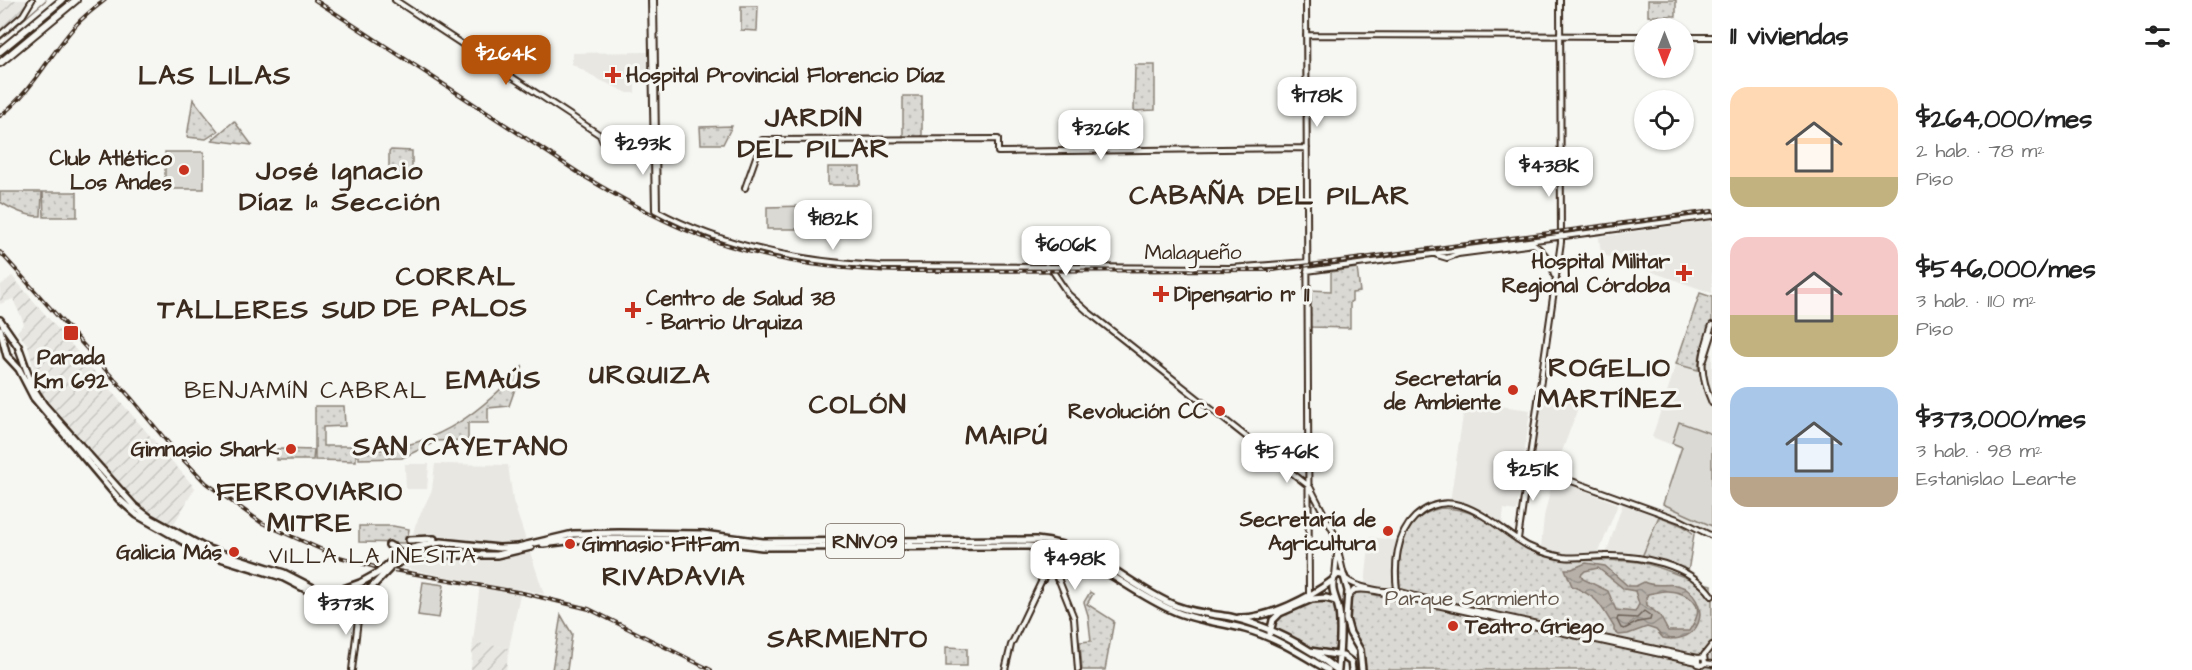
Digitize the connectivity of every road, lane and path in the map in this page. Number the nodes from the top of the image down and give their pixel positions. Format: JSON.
{"nodes":[{"id":1,"x":32,"y":0,"type":"edge"},
{"id":2,"x":57,"y":0,"type":"edge"},
{"id":3,"x":62,"y":0,"type":"edge"},
{"id":4,"x":76,"y":0,"type":"edge"},
{"id":5,"x":395,"y":0,"type":"edge"},
{"id":6,"x":652,"y":0,"type":"edge"},
{"id":7,"x":1306,"y":0,"type":"edge"},
{"id":8,"x":1559,"y":0,"type":"edge"},
{"id":9,"x":0,"y":35,"type":"edge"},
{"id":10,"x":1306,"y":35,"type":"junction"},
{"id":11,"x":1560,"y":36,"type":"junction"},
{"id":12,"x":1634,"y":36,"type":"edge"},
{"id":13,"x":1694,"y":37,"type":"edge"},
{"id":14,"x":1712,"y":37,"type":"edge"},
{"id":15,"x":0,"y":50,"type":"edge"},
{"id":16,"x":0,"y":63,"type":"edge"},
{"id":17,"x":655,"y":142,"type":"junction"},
{"id":18,"x":1306,"y":148,"type":"junction"},
{"id":19,"x":745,"y":188,"type":"dead end"},
{"id":20,"x":1712,"y":216,"type":"edge"},
{"id":21,"x":1561,"y":237,"type":"junction"},
{"id":22,"x":1549,"y":239,"type":"junction"},
{"id":23,"x":1542,"y":251,"type":"junction"},
{"id":24,"x":1559,"y":256,"type":"junction"},
{"id":25,"x":1444,"y":257,"type":"junction"},
{"id":26,"x":1549,"y":259,"type":"junction"},
{"id":27,"x":1307,"y":262,"type":"junction"},
{"id":28,"x":1046,"y":266,"type":"junction"},
{"id":29,"x":1307,"y":271,"type":"junction"},
{"id":30,"x":0,"y":320,"type":"edge"},
{"id":31,"x":1712,"y":325,"type":"edge"},
{"id":32,"x":0,"y":329,"type":"edge"},
{"id":33,"x":1712,"y":335,"type":"edge"},
{"id":34,"x":15,"y":341,"type":"junction"},
{"id":35,"x":4,"y":346,"type":"junction"},
{"id":36,"x":1712,"y":398,"type":"edge"},
{"id":37,"x":1712,"y":403,"type":"edge"},
{"id":38,"x":1527,"y":465,"type":"junction"},
{"id":39,"x":1307,"y":484,"type":"junction"},
{"id":40,"x":1712,"y":535,"type":"edge"},
{"id":41,"x":1516,"y":538,"type":"junction"},
{"id":42,"x":409,"y":540,"type":"dead end"},
{"id":43,"x":959,"y":540,"type":"junction"},
{"id":44,"x":443,"y":542,"type":"junction"},
{"id":45,"x":541,"y":543,"type":"junction"},
{"id":46,"x":1027,"y":544,"type":"junction"},
{"id":47,"x":1337,"y":544,"type":"junction"},
{"id":48,"x":389,"y":545,"type":"dead end"},
{"id":49,"x":472,"y":545,"type":"junction"},
{"id":50,"x":531,"y":546,"type":"junction"},
{"id":51,"x":1041,"y":550,"type":"dead end"},
{"id":52,"x":1070,"y":551,"type":"junction"},
{"id":53,"x":1058,"y":553,"type":"dead end"},
{"id":54,"x":438,"y":555,"type":"junction"},
{"id":55,"x":471,"y":556,"type":"junction"},
{"id":56,"x":393,"y":560,"type":"junction"},
{"id":57,"x":1051,"y":565,"type":"junction"},
{"id":58,"x":1054,"y":573,"type":"joint"},
{"id":59,"x":1345,"y":577,"type":"junction"},
{"id":60,"x":1334,"y":578,"type":"junction"},
{"id":61,"x":1058,"y":579,"type":"junction"},
{"id":62,"x":1042,"y":580,"type":"junction"},
{"id":63,"x":360,"y":583,"type":"junction"},
{"id":64,"x":349,"y":588,"type":"junction"},
{"id":65,"x":1143,"y":588,"type":"junction"},
{"id":66,"x":366,"y":593,"type":"junction"},
{"id":67,"x":1398,"y":593,"type":"junction"},
{"id":68,"x":1712,"y":596,"type":"edge"},
{"id":69,"x":1310,"y":597,"type":"junction"},
{"id":70,"x":352,"y":599,"type":"junction"},
{"id":71,"x":1347,"y":600,"type":"junction"},
{"id":72,"x":1336,"y":601,"type":"junction"},
{"id":73,"x":1230,"y":617,"type":"junction"},
{"id":74,"x":1269,"y":634,"type":"junction"},
{"id":75,"x":1357,"y":644,"type":"junction"},
{"id":76,"x":1712,"y":645,"type":"edge"},
{"id":77,"x":1286,"y":646,"type":"junction"},
{"id":78,"x":1339,"y":646,"type":"junction"},
{"id":79,"x":1300,"y":647,"type":"junction"},
{"id":80,"x":1361,"y":653,"type":"junction"},
{"id":81,"x":1337,"y":655,"type":"junction"},
{"id":82,"x":1697,"y":660,"type":"junction"},
{"id":83,"x":1704,"y":660,"type":"junction"},
{"id":84,"x":1712,"y":664,"type":"edge"},
{"id":85,"x":1334,"y":669,"type":"edge"},
{"id":86,"x":352,"y":670,"type":"edge"},
{"id":87,"x":1005,"y":670,"type":"edge"},
{"id":88,"x":1078,"y":670,"type":"edge"},
{"id":89,"x":1320,"y":670,"type":"edge"},
{"id":90,"x":1352,"y":670,"type":"edge"},
{"id":91,"x":1362,"y":670,"type":"edge"}],
"edges":[{"from":1,"to":9,"type":"main road"},
{"from":2,"to":15,"type":"highway"},
{"from":3,"to":15,"type":"highway"},
{"from":4,"to":16,"type":"highway"},
{"from":5,"to":17,"type":"main road"},
{"from":6,"to":17,"type":"main road"},
{"from":7,"to":10,"type":"main road"},
{"from":8,"to":11,"type":"main road"},
{"from":10,"to":11,"type":"main road"},
{"from":10,"to":18,"type":"main road"},
{"from":11,"to":12,"type":"main road"},
{"from":11,"to":21,"type":"main road"},
{"from":13,"to":14,"type":"main road"},
{"from":17,"to":28,"type":"main road","name":"Malagueño"},
{"from":18,"to":19,"type":"main road"},
{"from":18,"to":27,"type":"main road"},
{"from":20,"to":21,"type":"main road"},
{"from":21,"to":22,"type":"main road"},
{"from":21,"to":24,"type":"main road"},
{"from":22,"to":23,"type":"main road"},
{"from":22,"to":25,"type":"main road"},
{"from":23,"to":25,"type":"main road"},
{"from":23,"to":26,"type":"main road"},
{"from":24,"to":26,"type":"main road"},
{"from":24,"to":38,"type":"main road"},
{"from":25,"to":29,"type":"main road"},
{"from":26,"to":38,"type":"main road"},
{"from":27,"to":28,"type":"main road","name":"Malagueño"},
{"from":27,"to":29,"type":"main road"},
{"from":28,"to":39,"type":"main road"},
{"from":29,"to":39,"type":"main road"},
{"from":30,"to":34,"type":"main road","number":"RN1V09"},
{"from":31,"to":37,"type":"main road"},
{"from":32,"to":35,"type":"main road","number":"RN1V09"},
{"from":33,"to":36,"type":"main road"},
{"from":34,"to":35,"type":"main road"},
{"from":34,"to":64,"type":"main road","number":"RN1V09"},
{"from":35,"to":70,"type":"main road","number":"RN1V09"},
{"from":38,"to":40,"type":"main road"},
{"from":38,"to":41,"type":"main road"},
{"from":39,"to":47,"type":"main road"},
{"from":39,"to":69,"type":"main road"},
{"from":41,"to":67,"type":"main road"},
{"from":41,"to":68,"type":"main road"},
{"from":42,"to":44,"type":"main road"},
{"from":43,"to":45,"type":"main road","number":"RN1V09"},
{"from":43,"to":46,"type":"main road"},
{"from":43,"to":65,"type":"main road","number":"RN1V09"},
{"from":44,"to":49,"type":"main road","number":"RN1V09"},
{"from":44,"to":54,"type":"main road"},
{"from":44,"to":56,"type":"main road","number":"RN1V09"},
{"from":45,"to":46,"type":"main road","number":"RN1V09"},
{"from":45,"to":50,"type":"main road","number":"RN1V09"},
{"from":46,"to":52,"type":"main road","number":"RN1V09"},
{"from":46,"to":62,"type":"main road"},
{"from":47,"to":59,"type":"main road"},
{"from":47,"to":60,"type":"main road"},
{"from":48,"to":56,"type":"main road"},
{"from":49,"to":50,"type":"main road","number":"RN1V09"},
{"from":49,"to":55,"type":"main road"},
{"from":50,"to":55,"type":"main road","number":"RN1V09"},
{"from":51,"to":57,"type":"main road"},
{"from":52,"to":61,"type":"main road"},
{"from":52,"to":65,"type":"main road"},
{"from":52,"to":74,"type":"main road","number":"RN1V09"},
{"from":53,"to":57,"type":"main road"},
{"from":54,"to":55,"type":"main road","number":"RN1V09"},
{"from":54,"to":66,"type":"main road","number":"RN1V09"},
{"from":56,"to":63,"type":"main road","number":"RN1V09"},
{"from":57,"to":58,"type":"main road"},
{"from":57,"to":62,"type":"main road"},
{"from":58,"to":61,"type":"main road"},
{"from":59,"to":60,"type":"main road"},
{"from":59,"to":67,"type":"main road"},
{"from":59,"to":71,"type":"main road"},
{"from":60,"to":69,"type":"main road"},
{"from":60,"to":72,"type":"main road"},
{"from":61,"to":88,"type":"main road"},
{"from":62,"to":87,"type":"main road"},
{"from":63,"to":64,"type":"main road","number":"RN1V09"},
{"from":63,"to":66,"type":"main road"},
{"from":64,"to":70,"type":"main road"},
{"from":65,"to":73,"type":"main road","number":"RN1V09"},
{"from":66,"to":70,"type":"main road","number":"RN1V09"},
{"from":67,"to":71,"type":"main road"},
{"from":67,"to":82,"type":"main road"},
{"from":69,"to":72,"type":"main road"},
{"from":69,"to":73,"type":"main road"},
{"from":69,"to":74,"type":"main road"},
{"from":70,"to":86,"type":"main road"},
{"from":71,"to":72,"type":"main road"},
{"from":71,"to":75,"type":"main road"},
{"from":72,"to":78,"type":"main road"},
{"from":73,"to":74,"type":"main road","number":"RN1V09"},
{"from":74,"to":77,"type":"main road","number":"RN1V09"},
{"from":74,"to":79,"type":"main road","number":"RN1V09"},
{"from":75,"to":78,"type":"main road"},
{"from":75,"to":80,"type":"main road"},
{"from":76,"to":83,"type":"main road"},
{"from":77,"to":85,"type":"main road"},
{"from":77,"to":89,"type":"main road","number":"RN1V09"},
{"from":78,"to":81,"type":"main road"},
{"from":79,"to":81,"type":"main road","number":"RN1V09"},
{"from":79,"to":85,"type":"main road"},
{"from":80,"to":90,"type":"main road"},
{"from":80,"to":91,"type":"main road"},
{"from":81,"to":85,"type":"main road"},
{"from":81,"to":90,"type":"main road"},
{"from":82,"to":83,"type":"main road"},
{"from":82,"to":83,"type":"main road"},
{"from":83,"to":84,"type":"main road"}]}
